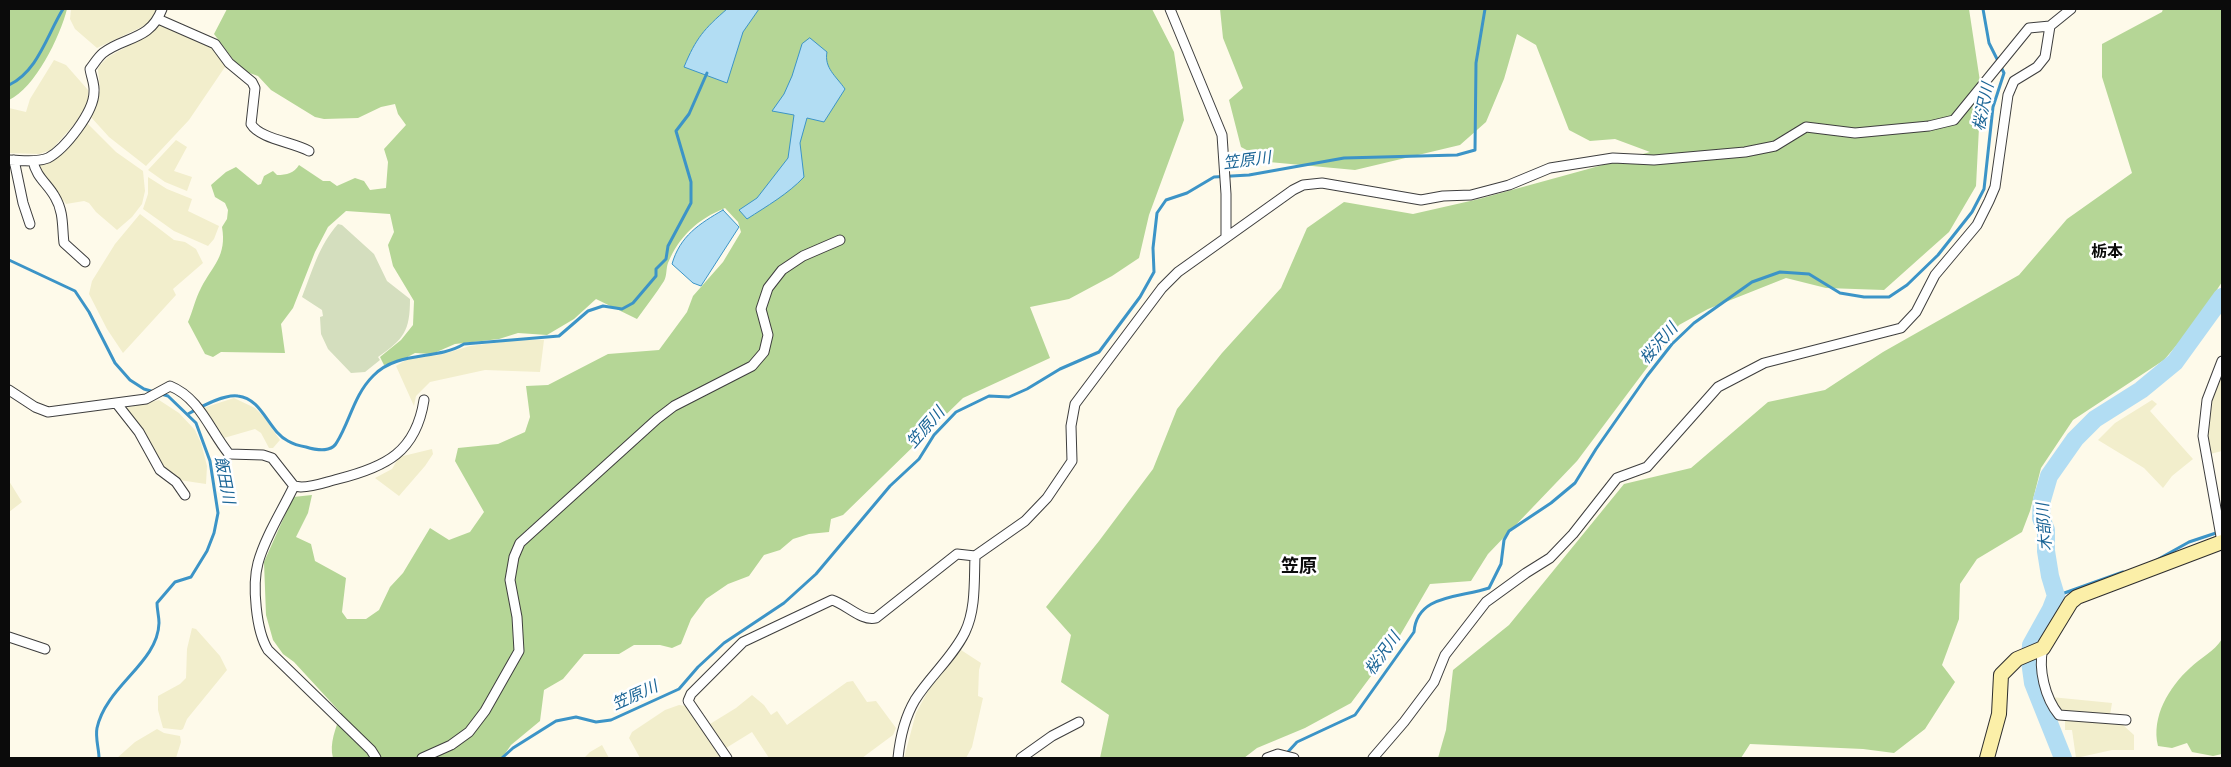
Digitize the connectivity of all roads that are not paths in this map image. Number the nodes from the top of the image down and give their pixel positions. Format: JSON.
{"nodes":[{"id":1,"x":162,"y":9,"type":"edge"},
{"id":2,"x":1170,"y":9,"type":"edge"},
{"id":3,"x":2071,"y":9,"type":"edge"},
{"id":4,"x":158,"y":19,"type":"junction"},
{"id":5,"x":2050,"y":26,"type":"junction"},
{"id":6,"x":309,"y":151,"type":"dead end"},
{"id":7,"x":11,"y":160,"type":"edge"},
{"id":8,"x":33,"y":161,"type":"junction"},
{"id":9,"x":30,"y":224,"type":"dead end"},
{"id":10,"x":1226,"y":237,"type":"junction"},
{"id":11,"x":840,"y":240,"type":"dead end"},
{"id":12,"x":85,"y":262,"type":"dead end"},
{"id":13,"x":2222,"y":361,"type":"edge"},
{"id":14,"x":9,"y":390,"type":"edge"},
{"id":15,"x":424,"y":400,"type":"dead end"},
{"id":16,"x":117,"y":404,"type":"junction"},
{"id":17,"x":294,"y":486,"type":"junction"},
{"id":18,"x":185,"y":495,"type":"dead end"},
{"id":19,"x":2222,"y":542,"type":"edge"},
{"id":20,"x":975,"y":556,"type":"junction"},
{"id":21,"x":9,"y":637,"type":"edge"},
{"id":22,"x":2044,"y":648,"type":"junction"},
{"id":23,"x":46,"y":649,"type":"dead end"},
{"id":24,"x":2126,"y":720,"type":"dead end"},
{"id":25,"x":1079,"y":722,"type":"dead end"},
{"id":26,"x":1292,"y":757,"type":"edge"},
{"id":27,"x":376,"y":758,"type":"edge"},
{"id":28,"x":422,"y":758,"type":"edge"},
{"id":29,"x":728,"y":758,"type":"edge"},
{"id":30,"x":898,"y":758,"type":"edge"},
{"id":31,"x":1021,"y":758,"type":"edge"},
{"id":32,"x":1267,"y":758,"type":"edge"},
{"id":33,"x":1373,"y":758,"type":"edge"},
{"id":34,"x":1987,"y":758,"type":"edge"}],
"edges":[{"from":1,"to":4,"type":"street"},
{"from":2,"to":10,"type":"street"},
{"from":3,"to":5,"type":"street"},
{"from":4,"to":6,"type":"street"},
{"from":4,"to":8,"type":"street"},
{"from":5,"to":10,"type":"street"},
{"from":5,"to":33,"type":"street"},
{"from":7,"to":8,"type":"street"},
{"from":7,"to":9,"type":"street"},
{"from":8,"to":12,"type":"street"},
{"from":10,"to":20,"type":"street"},
{"from":11,"to":28,"type":"street"},
{"from":13,"to":19,"type":"street"},
{"from":14,"to":16,"type":"street"},
{"from":15,"to":17,"type":"street"},
{"from":16,"to":17,"type":"street"},
{"from":16,"to":18,"type":"street"},
{"from":17,"to":27,"type":"street"},
{"from":19,"to":22,"type":"street"},
{"from":20,"to":29,"type":"street"},
{"from":20,"to":30,"type":"street"},
{"from":21,"to":23,"type":"street"},
{"from":22,"to":24,"type":"street"},
{"from":22,"to":34,"type":"street"},
{"from":25,"to":31,"type":"street"},
{"from":26,"to":32,"type":"street"}]}
